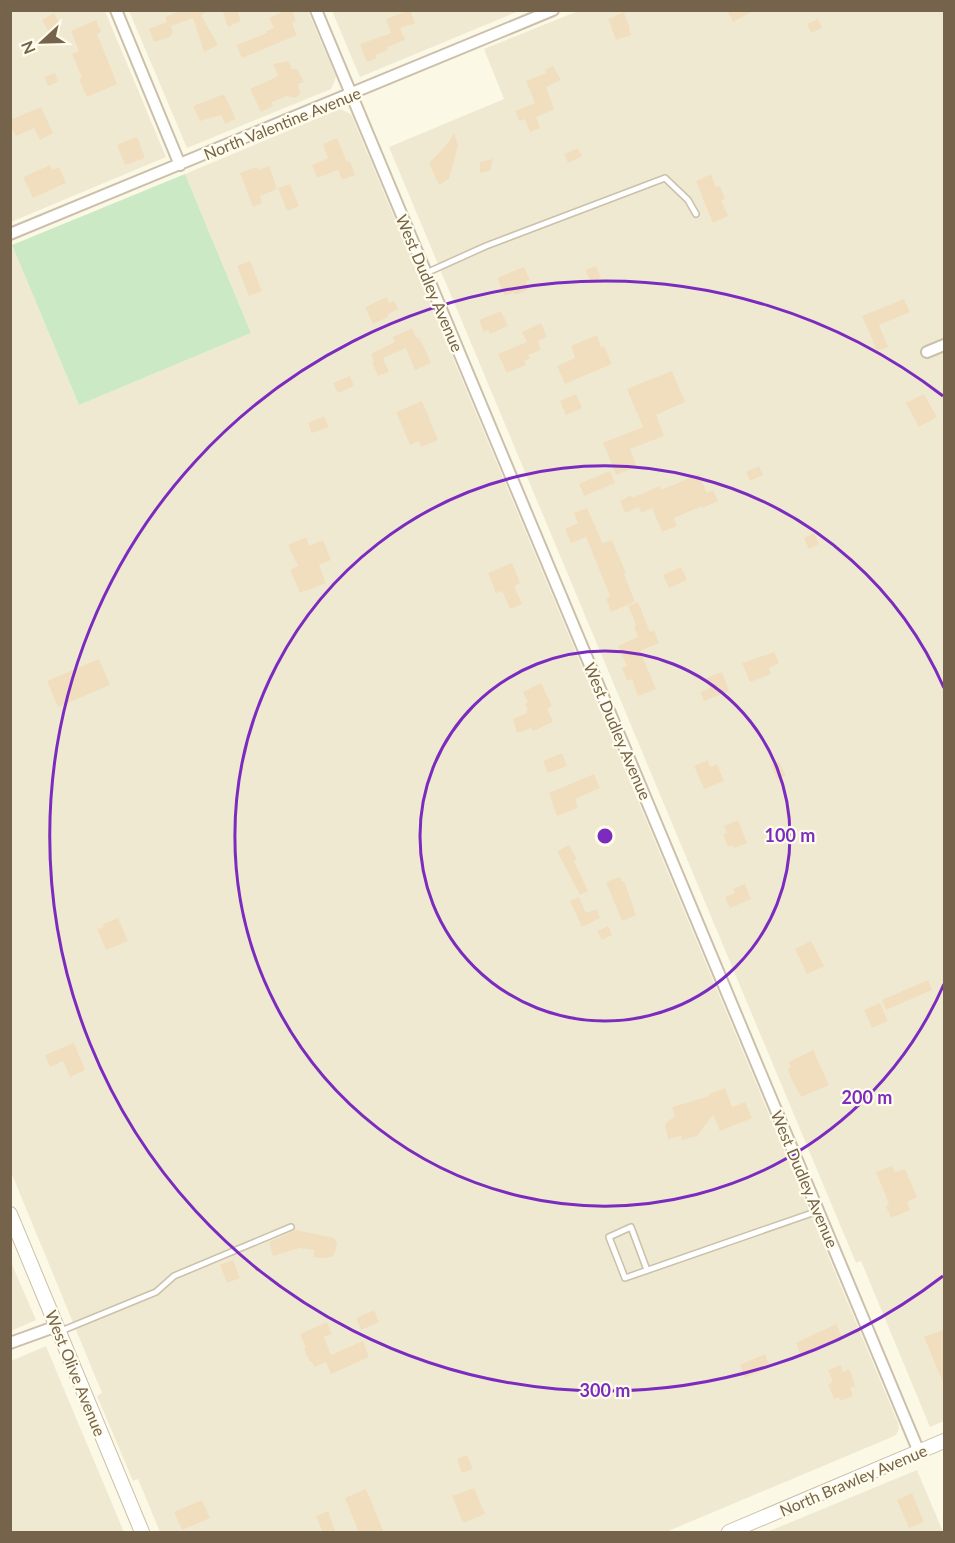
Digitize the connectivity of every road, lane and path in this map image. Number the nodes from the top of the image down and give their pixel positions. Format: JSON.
{"nodes":[{"id":1,"x":116,"y":10,"type":"edge"},
{"id":2,"x":316,"y":10,"type":"edge"},
{"id":3,"x":553,"y":10,"type":"edge"},
{"id":4,"x":351,"y":94,"type":"junction"},
{"id":5,"x":180,"y":165,"type":"junction"},
{"id":6,"x":696,"y":214,"type":"dead end"},
{"id":7,"x":10,"y":234,"type":"edge"},
{"id":8,"x":426,"y":273,"type":"junction"},
{"id":9,"x":945,"y":345,"type":"edge"},
{"id":10,"x":927,"y":352,"type":"dead end"},
{"id":11,"x":818,"y":1211,"type":"junction"},
{"id":12,"x":10,"y":1214,"type":"edge"},
{"id":13,"x":291,"y":1227,"type":"dead end"},
{"id":14,"x":647,"y":1270,"type":"junction"},
{"id":15,"x":58,"y":1328,"type":"junction"},
{"id":16,"x":10,"y":1343,"type":"edge"},
{"id":17,"x":945,"y":1441,"type":"edge"},
{"id":18,"x":919,"y":1452,"type":"junction"},
{"id":19,"x":142,"y":1533,"type":"edge"},
{"id":20,"x":729,"y":1533,"type":"edge"}],
"edges":[{"from":1,"to":5,"type":"street"},
{"from":2,"to":4,"type":"street","name":"West Dudley Avenue"},
{"from":3,"to":4,"type":"street","name":"North Valentine Avenue"},
{"from":4,"to":5,"type":"street","name":"North Valentine Avenue"},
{"from":4,"to":8,"type":"street","name":"West Dudley Avenue"},
{"from":5,"to":7,"type":"street","name":"North Valentine Avenue"},
{"from":6,"to":8,"type":"lane"},
{"from":8,"to":11,"type":"street","name":"West Dudley Avenue"},
{"from":9,"to":10,"type":"street"},
{"from":11,"to":14,"type":"lane"},
{"from":11,"to":18,"type":"street","name":"West Dudley Avenue"},
{"from":12,"to":15,"type":"main road","name":"West Olive Avenue"},
{"from":13,"to":15,"type":"lane"},
{"from":14,"to":14,"type":"lane"},
{"from":15,"to":16,"type":"street"},
{"from":15,"to":19,"type":"main road","name":"West Olive Avenue"},
{"from":17,"to":18,"type":"main road","name":"North Brawley Avenue"},
{"from":18,"to":20,"type":"main road","name":"North Brawley Avenue"}]}
